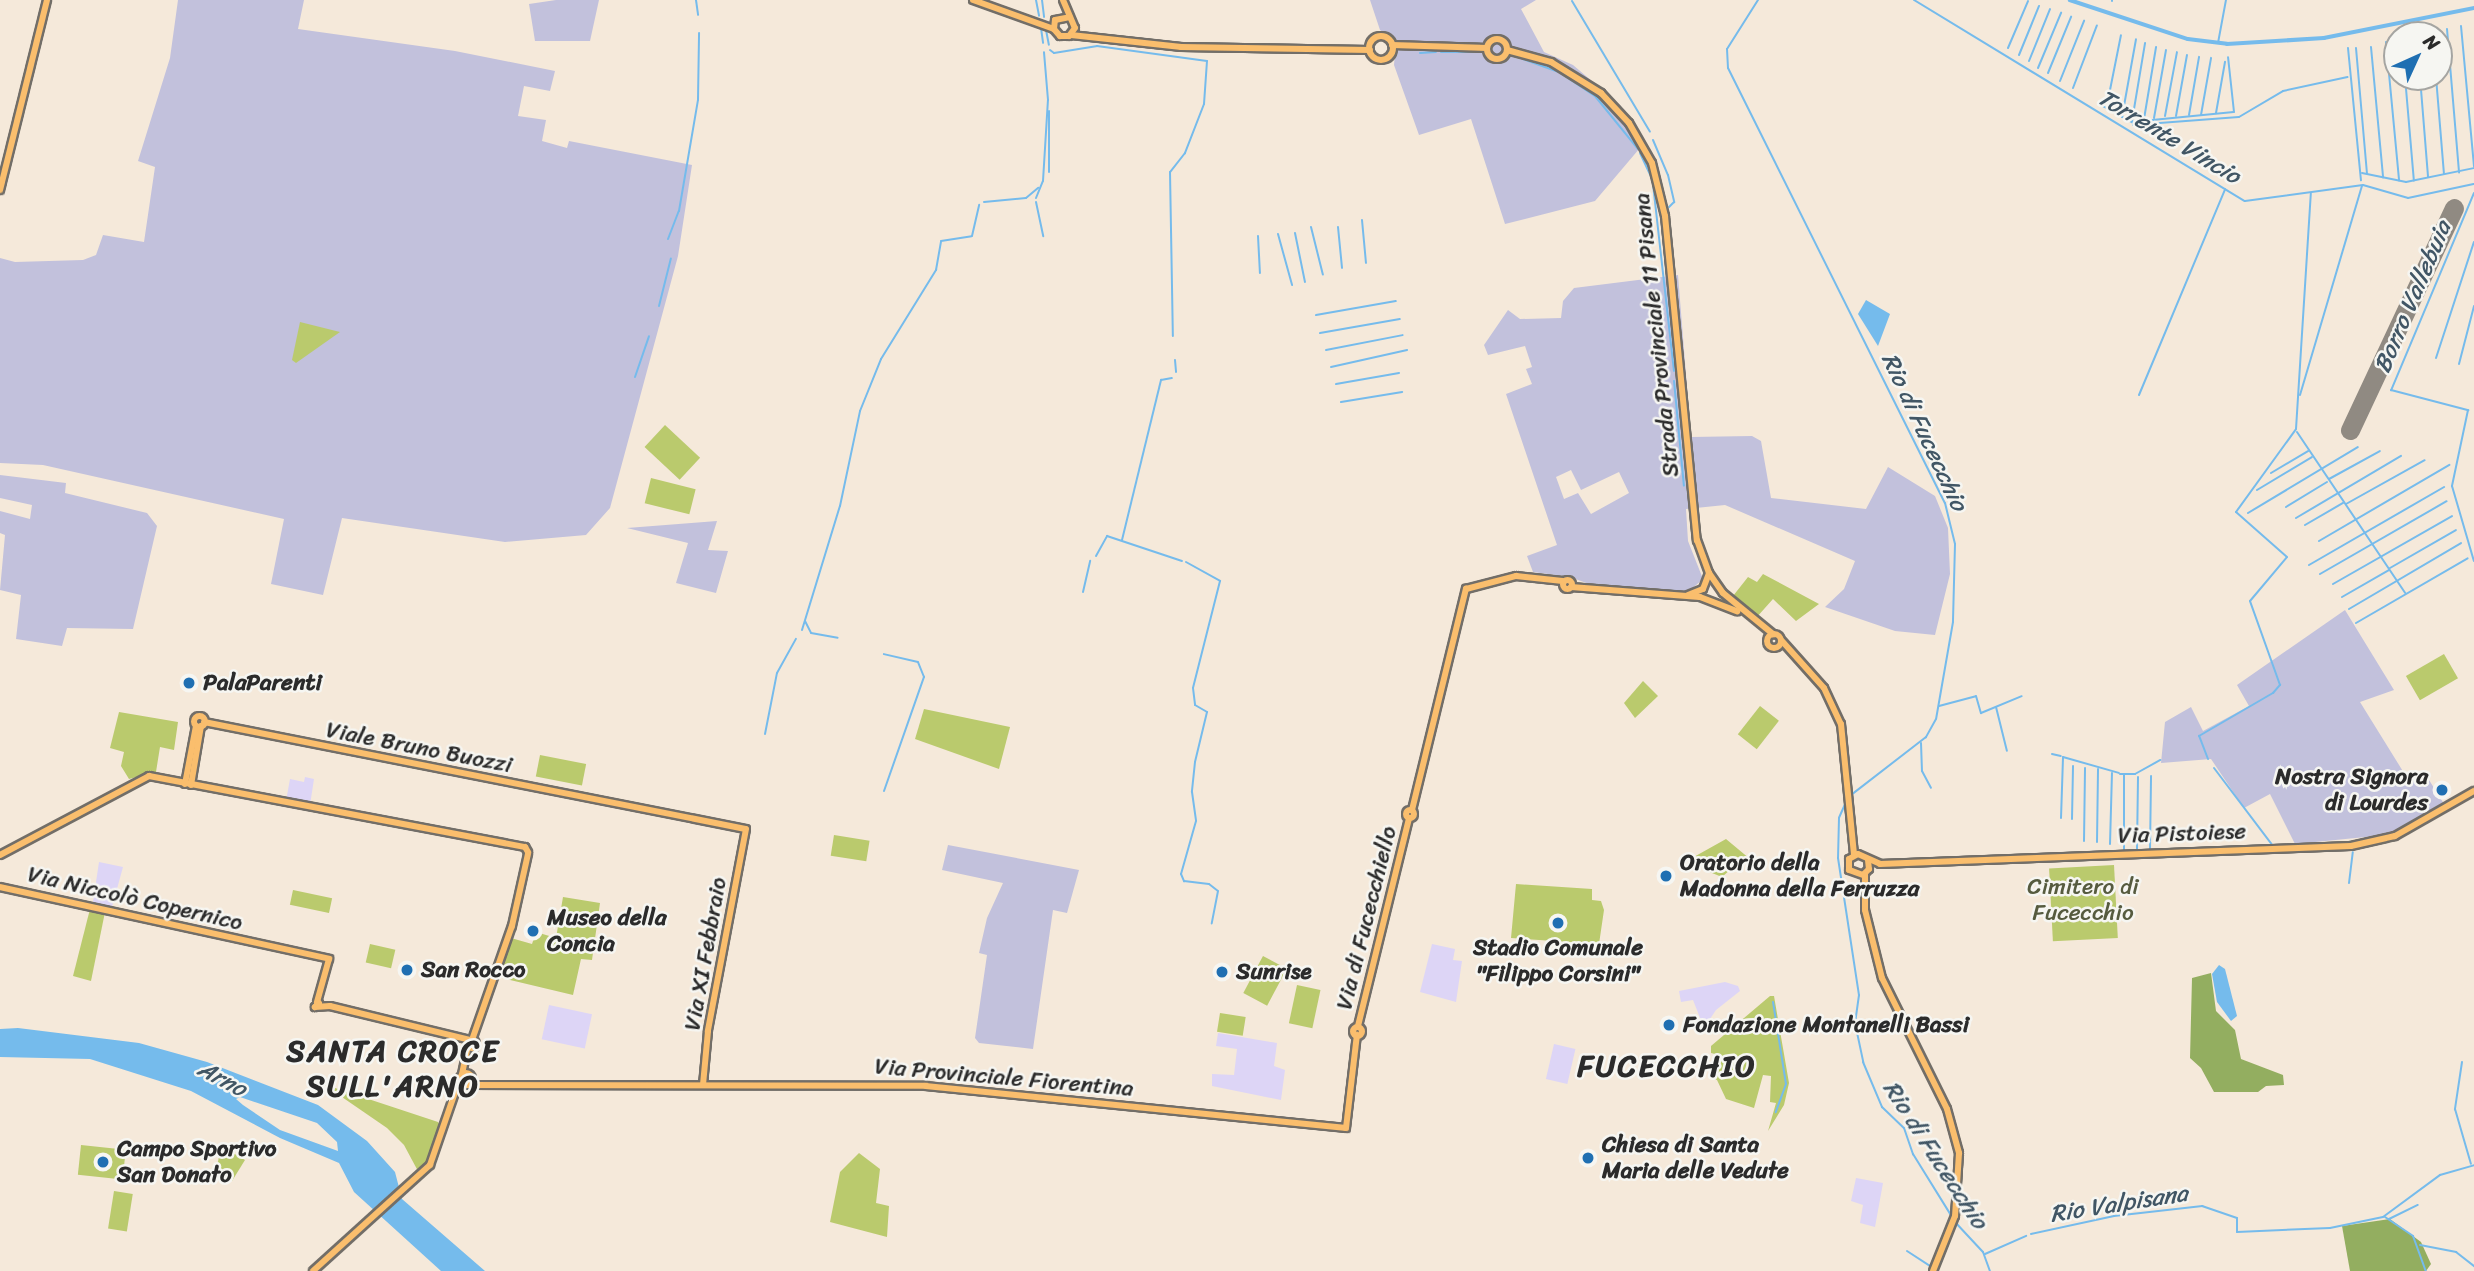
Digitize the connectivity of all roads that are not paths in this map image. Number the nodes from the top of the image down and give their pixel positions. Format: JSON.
{"nodes":[{"id":1,"x":47,"y":0,"type":"edge"},
{"id":2,"x":973,"y":0,"type":"edge"},
{"id":3,"x":1063,"y":0,"type":"edge"},
{"id":4,"x":1070,"y":17,"type":"junction"},
{"id":5,"x":1057,"y":18,"type":"junction"},
{"id":6,"x":1037,"y":21,"type":"junction"},
{"id":7,"x":1075,"y":24,"type":"junction"},
{"id":8,"x":1054,"y":29,"type":"junction"},
{"id":9,"x":1071,"y":34,"type":"junction"},
{"id":10,"x":1094,"y":36,"type":"junction"},
{"id":11,"x":1368,"y":46,"type":"junction"},
{"id":12,"x":1487,"y":48,"type":"junction"},
{"id":13,"x":1394,"y":49,"type":"junction"},
{"id":14,"x":1507,"y":50,"type":"junction"},
{"id":15,"x":0,"y":190,"type":"edge"},
{"id":16,"x":1709,"y":573,"type":"junction"},
{"id":17,"x":1718,"y":587,"type":"junction"},
{"id":18,"x":1703,"y":589,"type":"junction"},
{"id":19,"x":1685,"y":596,"type":"junction"},
{"id":20,"x":1709,"y":599,"type":"junction"},
{"id":21,"x":1749,"y":618,"type":"junction"},
{"id":22,"x":1770,"y":636,"type":"junction"},
{"id":23,"x":1782,"y":641,"type":"junction"},
{"id":24,"x":1778,"y":648,"type":"junction"},
{"id":25,"x":1788,"y":651,"type":"junction"},
{"id":26,"x":188,"y":784,"type":"junction"},
{"id":27,"x":2474,"y":791,"type":"edge"},
{"id":28,"x":746,"y":830,"type":"joint"},
{"id":29,"x":0,"y":855,"type":"edge"},
{"id":30,"x":1858,"y":855,"type":"junction"},
{"id":31,"x":1868,"y":860,"type":"junction"},
{"id":32,"x":1879,"y":864,"type":"junction"},
{"id":33,"x":1866,"y":873,"type":"junction"},
{"id":34,"x":1852,"y":874,"type":"junction"},
{"id":35,"x":0,"y":887,"type":"edge"},
{"id":36,"x":1862,"y":894,"type":"junction"},
{"id":37,"x":471,"y":1044,"type":"junction"},
{"id":38,"x":464,"y":1076,"type":"junction"},
{"id":39,"x":462,"y":1085,"type":"junction"},
{"id":40,"x":703,"y":1085,"type":"junction"},
{"id":41,"x":1346,"y":1128,"type":"joint"},
{"id":42,"x":313,"y":1271,"type":"edge"},
{"id":43,"x":1933,"y":1271,"type":"edge"}],
"edges":[{"from":1,"to":15,"type":"main road"},
{"from":2,"to":6,"type":"main road"},
{"from":3,"to":4,"type":"main road"},
{"from":3,"to":5,"type":"main road"},
{"from":4,"to":5,"type":"main road"},
{"from":4,"to":7,"type":"main road"},
{"from":5,"to":6,"type":"main road"},
{"from":5,"to":8,"type":"main road"},
{"from":6,"to":8,"type":"main road"},
{"from":7,"to":9,"type":"main road"},
{"from":7,"to":10,"type":"main road","name":"Strada Provinciale 11 Pisana"},
{"from":8,"to":9,"type":"main road"},
{"from":9,"to":10,"type":"main road","name":"Strada Provinciale 11 Pisana"},
{"from":10,"to":11,"type":"main road","name":"Strada Provinciale 11 Pisana"},
{"from":11,"to":13,"type":"main road","name":"Strada Provinciale 11 Pisana"},
{"from":11,"to":13,"type":"main road","name":"Strada Provinciale 11 Pisana"},
{"from":12,"to":13,"type":"main road","name":"Strada Provinciale 11 Pisana"},
{"from":12,"to":14,"type":"main road","name":"Strada Provinciale 11 Pisana"},
{"from":12,"to":14,"type":"main road","name":"Strada Provinciale 11 Pisana"},
{"from":14,"to":16,"type":"main road","name":"Strada Provinciale 11 Pisana"},
{"from":16,"to":17,"type":"main road","name":"Strada Provinciale 11 Pisana"},
{"from":16,"to":18,"type":"main road"},
{"from":17,"to":18,"type":"main road"},
{"from":17,"to":20,"type":"main road"},
{"from":17,"to":21,"type":"main road","name":"Strada Provinciale 11 Pisana"},
{"from":18,"to":19,"type":"main road"},
{"from":19,"to":20,"type":"main road"},
{"from":19,"to":41,"type":"main road","name":"Via di Fucecchiello"},
{"from":20,"to":21,"type":"main road"},
{"from":21,"to":22,"type":"main road","name":"Strada Provinciale 11 Pisana"},
{"from":22,"to":23,"type":"main road","name":"Strada Provinciale 11 Pisana"},
{"from":22,"to":24,"type":"main road","name":"Strada Provinciale 11 Pisana"},
{"from":23,"to":24,"type":"main road"},
{"from":23,"to":25,"type":"main road","name":"Strada Provinciale 11 Pisana"},
{"from":24,"to":25,"type":"main road","name":"Strada Provinciale 11 Pisana"},
{"from":25,"to":30,"type":"main road","name":"Strada Provinciale 11 Pisana"},
{"from":26,"to":28,"type":"main road","name":"Viale Bruno Buozzi"},
{"from":26,"to":29,"type":"main road"},
{"from":26,"to":37,"type":"main road"},
{"from":27,"to":32,"type":"main road","name":"Via Pistoiese"},
{"from":28,"to":40,"type":"main road","name":"Via XI Febbraio"},
{"from":30,"to":31,"type":"main road"},
{"from":30,"to":34,"type":"main road"},
{"from":31,"to":32,"type":"main road","name":"Via Pistoiese"},
{"from":31,"to":33,"type":"main road"},
{"from":32,"to":33,"type":"main road"},
{"from":33,"to":34,"type":"main road"},
{"from":33,"to":36,"type":"main road"},
{"from":34,"to":36,"type":"main road"},
{"from":35,"to":37,"type":"main road","name":"Via Niccolò Copernico"},
{"from":36,"to":43,"type":"main road"},
{"from":37,"to":38,"type":"main road"},
{"from":38,"to":39,"type":"main road"},
{"from":38,"to":39,"type":"main road"},
{"from":39,"to":40,"type":"main road","name":"Via Provinciale Fiorentina"},
{"from":39,"to":42,"type":"main road"},
{"from":40,"to":41,"type":"main road","name":"Via Provinciale Fiorentina"}]}
